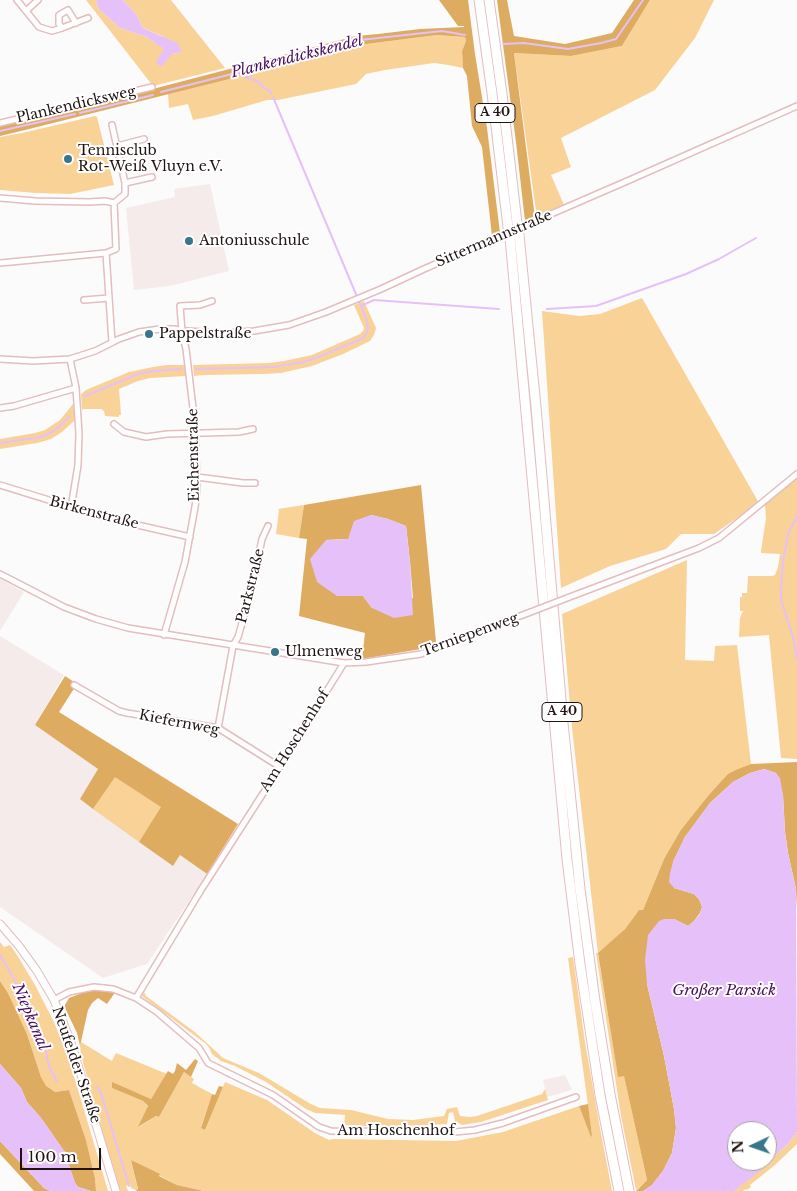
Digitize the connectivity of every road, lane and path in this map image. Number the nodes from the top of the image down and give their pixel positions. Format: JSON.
{"nodes":[{"id":1,"x":17,"y":0,"type":"edge"},
{"id":2,"x":38,"y":0,"type":"edge"},
{"id":3,"x":479,"y":0,"type":"edge"},
{"id":4,"x":489,"y":0,"type":"edge"},
{"id":5,"x":26,"y":11,"type":"junction"},
{"id":6,"x":88,"y":18,"type":"dead end"},
{"id":7,"x":76,"y":23,"type":"junction"},
{"id":8,"x":62,"y":28,"type":"junction"},
{"id":9,"x":152,"y":87,"type":"dead end"},
{"id":10,"x":797,"y":106,"type":"edge"},
{"id":11,"x":0,"y":124,"type":"edge"},
{"id":12,"x":112,"y":125,"type":"dead end"},
{"id":13,"x":144,"y":139,"type":"dead end"},
{"id":14,"x":117,"y":146,"type":"junction"},
{"id":15,"x":152,"y":177,"type":"dead end"},
{"id":16,"x":125,"y":184,"type":"junction"},
{"id":17,"x":0,"y":198,"type":"edge"},
{"id":18,"x":114,"y":203,"type":"junction"},
{"id":19,"x":514,"y":237,"type":"junction"},
{"id":20,"x":106,"y":253,"type":"junction"},
{"id":21,"x":0,"y":263,"type":"edge"},
{"id":22,"x":109,"y":298,"type":"junction"},
{"id":23,"x":84,"y":300,"type":"dead end"},
{"id":24,"x":212,"y":302,"type":"dead end"},
{"id":25,"x":182,"y":332,"type":"junction"},
{"id":26,"x":112,"y":342,"type":"junction"},
{"id":27,"x":0,"y":359,"type":"edge"},
{"id":28,"x":70,"y":359,"type":"junction"},
{"id":29,"x":76,"y":388,"type":"junction"},
{"id":30,"x":0,"y":408,"type":"edge"},
{"id":31,"x":114,"y":424,"type":"dead end"},
{"id":32,"x":253,"y":429,"type":"dead end"},
{"id":33,"x":195,"y":434,"type":"junction"},
{"id":34,"x":797,"y":474,"type":"edge"},
{"id":35,"x":197,"y":477,"type":"junction"},
{"id":36,"x":255,"y":483,"type":"dead end"},
{"id":37,"x":0,"y":485,"type":"edge"},
{"id":38,"x":71,"y":508,"type":"junction"},
{"id":39,"x":268,"y":526,"type":"dead end"},
{"id":40,"x":190,"y":537,"type":"junction"},
{"id":41,"x":0,"y":574,"type":"edge"},
{"id":42,"x":164,"y":635,"type":"junction"},
{"id":43,"x":233,"y":646,"type":"junction"},
{"id":44,"x":344,"y":663,"type":"junction"},
{"id":45,"x":74,"y":685,"type":"dead end"},
{"id":46,"x":218,"y":728,"type":"junction"},
{"id":47,"x":280,"y":767,"type":"junction"},
{"id":48,"x":0,"y":924,"type":"edge"},
{"id":49,"x":136,"y":998,"type":"junction"},
{"id":50,"x":54,"y":1000,"type":"junction"},
{"id":51,"x":576,"y":1097,"type":"dead end"},
{"id":52,"x":624,"y":1190,"type":"edge"},
{"id":53,"x":116,"y":1191,"type":"edge"}],
"edges":[{"from":1,"to":5,"type":"street"},
{"from":2,"to":5,"type":"street"},
{"from":3,"to":19,"type":"highway","number":"A 40","bridge":true},
{"from":4,"to":19,"type":"highway","number":"A 40","bridge":true},
{"from":5,"to":8,"type":"street"},
{"from":6,"to":7,"type":"street"},
{"from":7,"to":8,"type":"street"},
{"from":7,"to":8,"type":"street"},
{"from":9,"to":11,"type":"street","name":"Plankendicksweg"},
{"from":10,"to":25,"type":"street","name":"Sittermannstraße"},
{"from":12,"to":14,"type":"street"},
{"from":13,"to":14,"type":"street"},
{"from":14,"to":16,"type":"street"},
{"from":15,"to":16,"type":"street"},
{"from":16,"to":18,"type":"street"},
{"from":17,"to":18,"type":"street"},
{"from":18,"to":20,"type":"street"},
{"from":19,"to":52,"type":"highway","number":"A 40"},
{"from":20,"to":21,"type":"street"},
{"from":20,"to":22,"type":"street"},
{"from":22,"to":23,"type":"street"},
{"from":22,"to":26,"type":"street"},
{"from":24,"to":25,"type":"street"},
{"from":25,"to":26,"type":"street","name":"Sittermannstraße"},
{"from":25,"to":33,"type":"street","name":"Eichenstraße"},
{"from":26,"to":28,"type":"street","name":"Sittermannstraße"},
{"from":27,"to":28,"type":"street","name":"Sittermannstraße"},
{"from":28,"to":29,"type":"street"},
{"from":29,"to":30,"type":"street"},
{"from":29,"to":38,"type":"street"},
{"from":31,"to":33,"type":"street"},
{"from":32,"to":33,"type":"street"},
{"from":33,"to":35,"type":"street","name":"Eichenstraße"},
{"from":34,"to":44,"type":"street","name":"Terniepenweg","bridge":true},
{"from":35,"to":36,"type":"street"},
{"from":35,"to":40,"type":"street","name":"Eichenstraße"},
{"from":37,"to":38,"type":"street","name":"Birkenstraße"},
{"from":38,"to":40,"type":"street","name":"Birkenstraße"},
{"from":39,"to":43,"type":"street","name":"Parkstraße"},
{"from":40,"to":42,"type":"street","name":"Eichenstraße"},
{"from":41,"to":42,"type":"street","name":"Terniepenweg"},
{"from":42,"to":43,"type":"street","name":"Terniepenweg"},
{"from":43,"to":44,"type":"street","name":"Terniepenweg"},
{"from":43,"to":46,"type":"street"},
{"from":44,"to":47,"type":"street","name":"Am Hoschenhof"},
{"from":45,"to":46,"type":"street","name":"Kiefernweg"},
{"from":46,"to":47,"type":"street","name":"Kiefernweg"},
{"from":47,"to":49,"type":"street","name":"Am Hoschenhof"},
{"from":48,"to":50,"type":"main road","name":"Neufelder Straße"},
{"from":49,"to":50,"type":"street","name":"Am Hoschenhof"},
{"from":49,"to":51,"type":"street","name":"Am Hoschenhof"},
{"from":50,"to":53,"type":"main road","name":"Neufelder Straße"}]}
